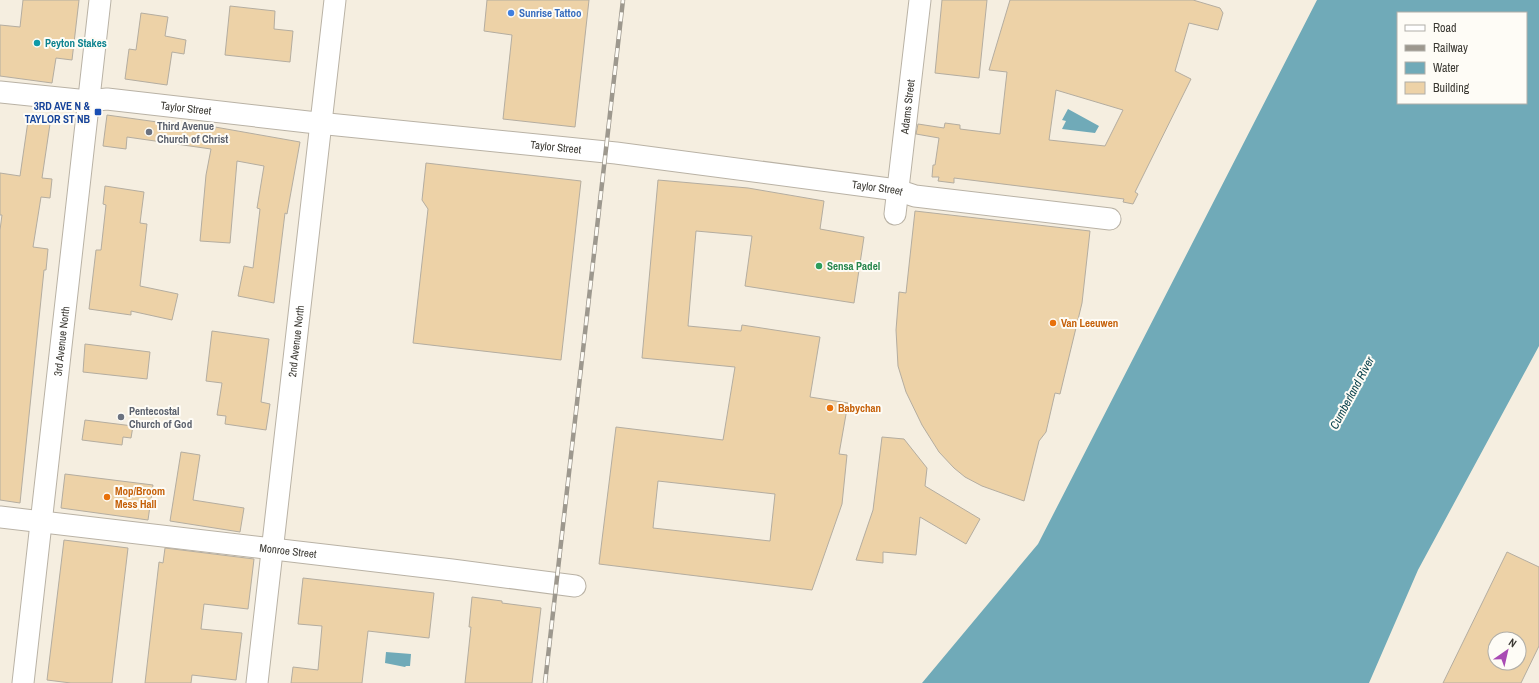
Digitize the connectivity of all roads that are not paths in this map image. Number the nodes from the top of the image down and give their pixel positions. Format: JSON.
{"nodes":[{"id":1,"x":100,"y":0,"type":"edge"},
{"id":2,"x":335,"y":0,"type":"edge"},
{"id":3,"x":920,"y":0,"type":"edge"},
{"id":4,"x":0,"y":92,"type":"edge"},
{"id":5,"x":88,"y":101,"type":"junction"},
{"id":6,"x":321,"y":123,"type":"junction"},
{"id":7,"x":897,"y":190,"type":"junction"},
{"id":8,"x":895,"y":214,"type":"dead end"},
{"id":9,"x":1110,"y":219,"type":"dead end"},
{"id":10,"x":0,"y":517,"type":"edge"},
{"id":11,"x":41,"y":521,"type":"junction"},
{"id":12,"x":272,"y":549,"type":"junction"},
{"id":13,"x":575,"y":586,"type":"dead end"},
{"id":14,"x":23,"y":683,"type":"edge"},
{"id":15,"x":257,"y":683,"type":"edge"}],
"edges":[{"from":1,"to":5,"type":"street","name":"3rd Avenue North"},
{"from":2,"to":6,"type":"street","name":"2nd Avenue North"},
{"from":3,"to":7,"type":"street","name":"Adams Street"},
{"from":4,"to":5,"type":"street","name":"Taylor Street"},
{"from":5,"to":6,"type":"street","name":"Taylor Street"},
{"from":5,"to":11,"type":"street","name":"3rd Avenue North"},
{"from":6,"to":7,"type":"street","name":"Taylor Street"},
{"from":6,"to":12,"type":"street","name":"2nd Avenue North"},
{"from":7,"to":8,"type":"street","name":"Adams Street"},
{"from":7,"to":9,"type":"street","name":"Taylor Street"},
{"from":10,"to":11,"type":"street","name":"Monroe Street"},
{"from":11,"to":12,"type":"street","name":"Monroe Street"},
{"from":11,"to":14,"type":"street","name":"3rd Avenue North"},
{"from":12,"to":13,"type":"street","name":"Monroe Street"},
{"from":12,"to":15,"type":"street","name":"2nd Avenue North"}]}
